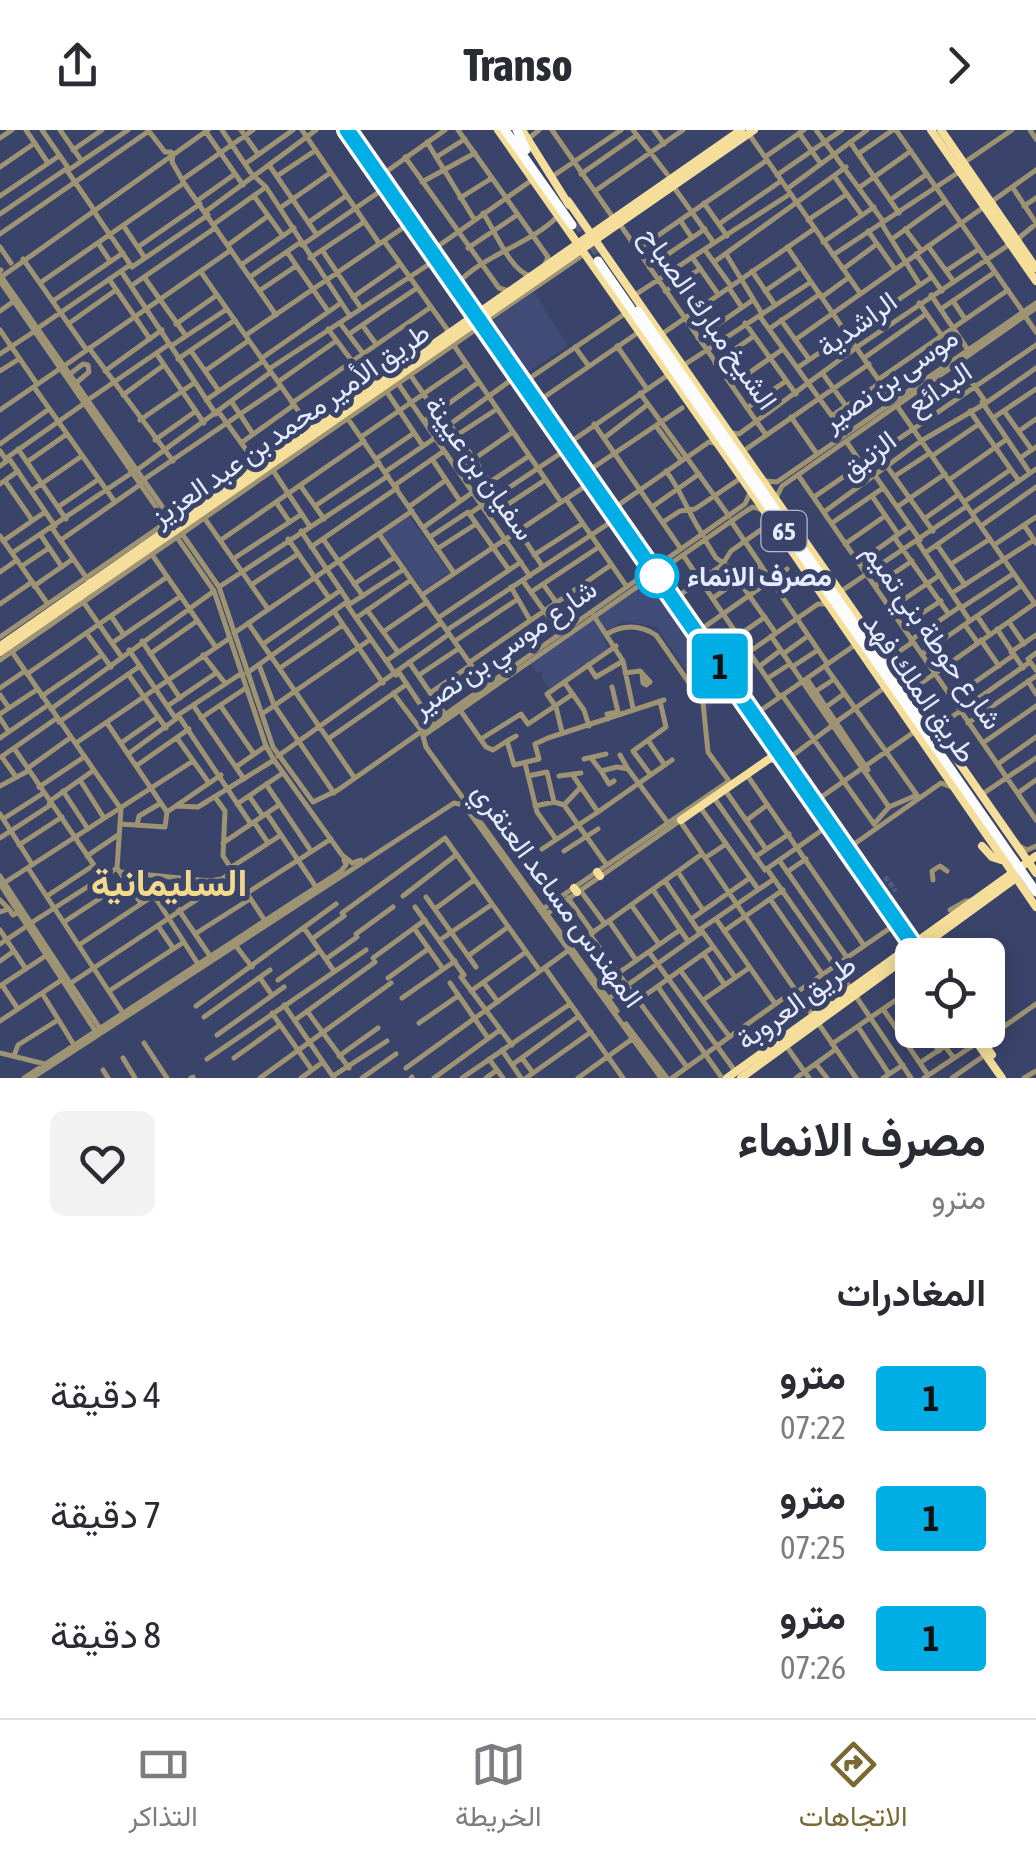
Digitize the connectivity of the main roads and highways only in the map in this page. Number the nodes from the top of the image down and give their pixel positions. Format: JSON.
{"nodes":[{"id":1,"x":342,"y":130,"type":"edge"},
{"id":2,"x":350,"y":130,"type":"edge"},
{"id":3,"x":502,"y":130,"type":"edge"},
{"id":4,"x":517,"y":130,"type":"edge"},
{"id":5,"x":930,"y":130,"type":"edge"},
{"id":6,"x":941,"y":130,"type":"edge"},
{"id":7,"x":747,"y":132,"type":"edge"},
{"id":8,"x":527,"y":144,"type":"junction"},
{"id":9,"x":962,"y":168,"type":"junction"},
{"id":10,"x":378,"y":173,"type":"junction"},
{"id":11,"x":387,"y":187,"type":"junction"},
{"id":12,"x":568,"y":200,"type":"junction"},
{"id":13,"x":557,"y":217,"type":"junction"},
{"id":14,"x":612,"y":224,"type":"junction"},
{"id":15,"x":571,"y":225,"type":"junction"},
{"id":16,"x":1014,"y":243,"type":"junction"},
{"id":17,"x":586,"y":244,"type":"junction"},
{"id":18,"x":560,"y":257,"type":"junction"},
{"id":19,"x":549,"y":267,"type":"junction"},
{"id":20,"x":1036,"y":268,"type":"edge"},
{"id":21,"x":618,"y":271,"type":"junction"},
{"id":22,"x":1036,"y":281,"type":"edge"},
{"id":23,"x":607,"y":286,"type":"junction"},
{"id":24,"x":479,"y":320,"type":"junction"},
{"id":25,"x":684,"y":371,"type":"junction"},
{"id":26,"x":384,"y":386,"type":"junction"},
{"id":27,"x":368,"y":390,"type":"junction"},
{"id":28,"x":687,"y":393,"type":"junction"},
{"id":29,"x":360,"y":402,"type":"junction"},
{"id":30,"x":546,"y":414,"type":"junction"},
{"id":31,"x":717,"y":414,"type":"joint"},
{"id":32,"x":568,"y":446,"type":"junction"},
{"id":33,"x":276,"y":454,"type":"junction"},
{"id":34,"x":726,"y":455,"type":"junction"},
{"id":35,"x":271,"y":468,"type":"junction"},
{"id":36,"x":186,"y":520,"type":"junction"},
{"id":37,"x":174,"y":530,"type":"junction"},
{"id":38,"x":654,"y":572,"type":"junction"},
{"id":39,"x":879,"y":646,"type":"junction"},
{"id":40,"x":4,"y":651,"type":"edge"},
{"id":41,"x":720,"y":663,"type":"junction"},
{"id":42,"x":892,"y":674,"type":"junction"},
{"id":43,"x":884,"y":686,"type":"junction"},
{"id":44,"x":919,"y":720,"type":"junction"},
{"id":45,"x":948,"y":747,"type":"junction"},
{"id":46,"x":777,"y":755,"type":"junction"},
{"id":47,"x":727,"y":786,"type":"junction"},
{"id":48,"x":680,"y":821,"type":"road end"},
{"id":49,"x":840,"y":839,"type":"junction"},
{"id":50,"x":1011,"y":839,"type":"junction"},
{"id":51,"x":993,"y":849,"type":"junction"},
{"id":52,"x":1033,"y":864,"type":"edge"},
{"id":53,"x":1015,"y":875,"type":"junction"},
{"id":54,"x":990,"y":894,"type":"junction"},
{"id":55,"x":1034,"y":897,"type":"edge"},
{"id":56,"x":942,"y":924,"type":"junction"},
{"id":57,"x":908,"y":934,"type":"junction"},
{"id":58,"x":907,"y":938,"type":"edge"},
{"id":59,"x":910,"y":938,"type":"edge"},
{"id":60,"x":929,"y":938,"type":"edge"},
{"id":61,"x":933,"y":938,"type":"edge"},
{"id":62,"x":895,"y":964,"type":"edge"},
{"id":63,"x":984,"y":1048,"type":"edge"},
{"id":64,"x":988,"y":1055,"type":"junction"},
{"id":65,"x":731,"y":1077,"type":"edge"},
{"id":66,"x":1005,"y":1078,"type":"edge"}],
"edges":[{"from":1,"to":10,"type":"main road"},
{"from":2,"to":10,"type":"main road"},
{"from":3,"to":13,"type":"main road"},
{"from":3,"to":15,"type":"highway"},
{"from":4,"to":8,"type":"highway"},
{"from":5,"to":9,"type":"main road"},
{"from":6,"to":9,"type":"main road"},
{"from":7,"to":14,"type":"main road","name":"طريق الأمير محمد بن عبد العزيز"},
{"from":7,"to":14,"type":"main road","name":"طريق الأمير محمد بن عبد العزيز"},
{"from":8,"to":12,"type":"main road"},
{"from":8,"to":15,"type":"highway"},
{"from":9,"to":16,"type":"main road"},
{"from":10,"to":11,"type":"main road"},
{"from":11,"to":24,"type":"main road"},
{"from":11,"to":24,"type":"main road"},
{"from":12,"to":14,"type":"main road"},
{"from":12,"to":15,"type":"main road"},
{"from":12,"to":17,"type":"main road"},
{"from":13,"to":15,"type":"main road"},
{"from":13,"to":18,"type":"main road"},
{"from":14,"to":17,"type":"main road","name":"طريق الأمير محمد بن عبد العزيز"},
{"from":14,"to":21,"type":"main road"},
{"from":15,"to":17,"type":"main road"},
{"from":16,"to":20,"type":"main road"},
{"from":16,"to":22,"type":"main road"},
{"from":17,"to":18,"type":"main road","name":"طريق الأمير محمد بن عبد العزيز"},
{"from":17,"to":19,"type":"main road"},
{"from":17,"to":21,"type":"main road"},
{"from":17,"to":23,"type":"main road"},
{"from":18,"to":19,"type":"main road","name":"طريق الأمير محمد بن عبد العزيز"},
{"from":19,"to":24,"type":"main road","name":"طريق الأمير محمد بن عبد العزيز"},
{"from":19,"to":24,"type":"main road","name":"طريق الأمير محمد بن عبد العزيز"},
{"from":21,"to":23,"type":"main road"},
{"from":21,"to":25,"type":"main road"},
{"from":23,"to":34,"type":"main road"},
{"from":24,"to":26,"type":"main road","name":"طريق الأمير محمد بن عبد العزيز"},
{"from":24,"to":26,"type":"main road","name":"طريق الأمير محمد بن عبد العزيز"},
{"from":24,"to":30,"type":"main road"},
{"from":24,"to":30,"type":"main road"},
{"from":25,"to":28,"type":"highway","name":"طريق الملك فهد","number":"65"},
{"from":25,"to":31,"type":"highway"},
{"from":25,"to":42,"type":"highway","name":"طريق الملك فهد","number":"65"},
{"from":26,"to":27,"type":"main road","name":"طريق الأمير محمد بن عبد العزيز"},
{"from":26,"to":29,"type":"main road","name":"طريق الأمير محمد بن عبد العزيز"},
{"from":27,"to":29,"type":"main road"},
{"from":27,"to":33,"type":"main road","name":"طريق الأمير محمد بن عبد العزيز"},
{"from":28,"to":34,"type":"highway"},
{"from":28,"to":44,"type":"highway","name":"طريق الملك فهد","number":"65"},
{"from":29,"to":35,"type":"main road","name":"طريق الأمير محمد بن عبد العزيز"},
{"from":30,"to":32,"type":"main road"},
{"from":31,"to":39,"type":"main road"},
{"from":32,"to":38,"type":"main road"},
{"from":32,"to":38,"type":"main road"},
{"from":33,"to":35,"type":"main road"},
{"from":33,"to":36,"type":"main road","name":"طريق الأمير محمد بن عبد العزيز"},
{"from":34,"to":43,"type":"main road"},
{"from":35,"to":36,"type":"main road","name":"طريق الأمير محمد بن عبد العزيز"},
{"from":36,"to":37,"type":"main road","name":"طريق الأمير محمد بن عبد العزيز"},
{"from":36,"to":37,"type":"main road"},
{"from":37,"to":40,"type":"main road","name":"طريق الأمير محمد بن عبد العزيز"},
{"from":37,"to":40,"type":"main road","name":"طريق الأمير محمد بن عبد العزيز"},
{"from":38,"to":41,"type":"main road"},
{"from":38,"to":41,"type":"main road"},
{"from":39,"to":42,"type":"highway"},
{"from":39,"to":45,"type":"main road"},
{"from":41,"to":46,"type":"main road"},
{"from":41,"to":46,"type":"main road"},
{"from":42,"to":44,"type":"highway","name":"طريق الملك فهد","number":"65"},
{"from":43,"to":44,"type":"highway"},
{"from":43,"to":51,"type":"main road"},
{"from":44,"to":45,"type":"highway"},
{"from":44,"to":55,"type":"highway","name":"طريق الملك فهد","number":"65"},
{"from":45,"to":50,"type":"main road"},
{"from":46,"to":47,"type":"main road"},
{"from":46,"to":47,"type":"main road"},
{"from":46,"to":49,"type":"main road"},
{"from":46,"to":49,"type":"main road"},
{"from":47,"to":48,"type":"main road"},
{"from":49,"to":57,"type":"main road"},
{"from":49,"to":58,"type":"main road"},
{"from":50,"to":51,"type":"main road"},
{"from":50,"to":52,"type":"main road"},
{"from":51,"to":53,"type":"main road"},
{"from":51,"to":54,"type":"main road"},
{"from":52,"to":53,"type":"main road","name":"طريق العروبة"},
{"from":53,"to":54,"type":"main road","name":"طريق العروبة"},
{"from":53,"to":55,"type":"main road"},
{"from":54,"to":55,"type":"main road"},
{"from":54,"to":56,"type":"main road","name":"طريق العروبة"},
{"from":54,"to":61,"type":"main road","name":"طريق العروبة"},
{"from":56,"to":57,"type":"main road"},
{"from":56,"to":60,"type":"main road","name":"طريق العروبة"},
{"from":57,"to":59,"type":"main road"},
{"from":62,"to":65,"type":"main road","name":"طريق العروبة"},
{"from":63,"to":64,"type":"main road"},
{"from":64,"to":66,"type":"main road"},
{"from":64,"to":66,"type":"main road"}]}
